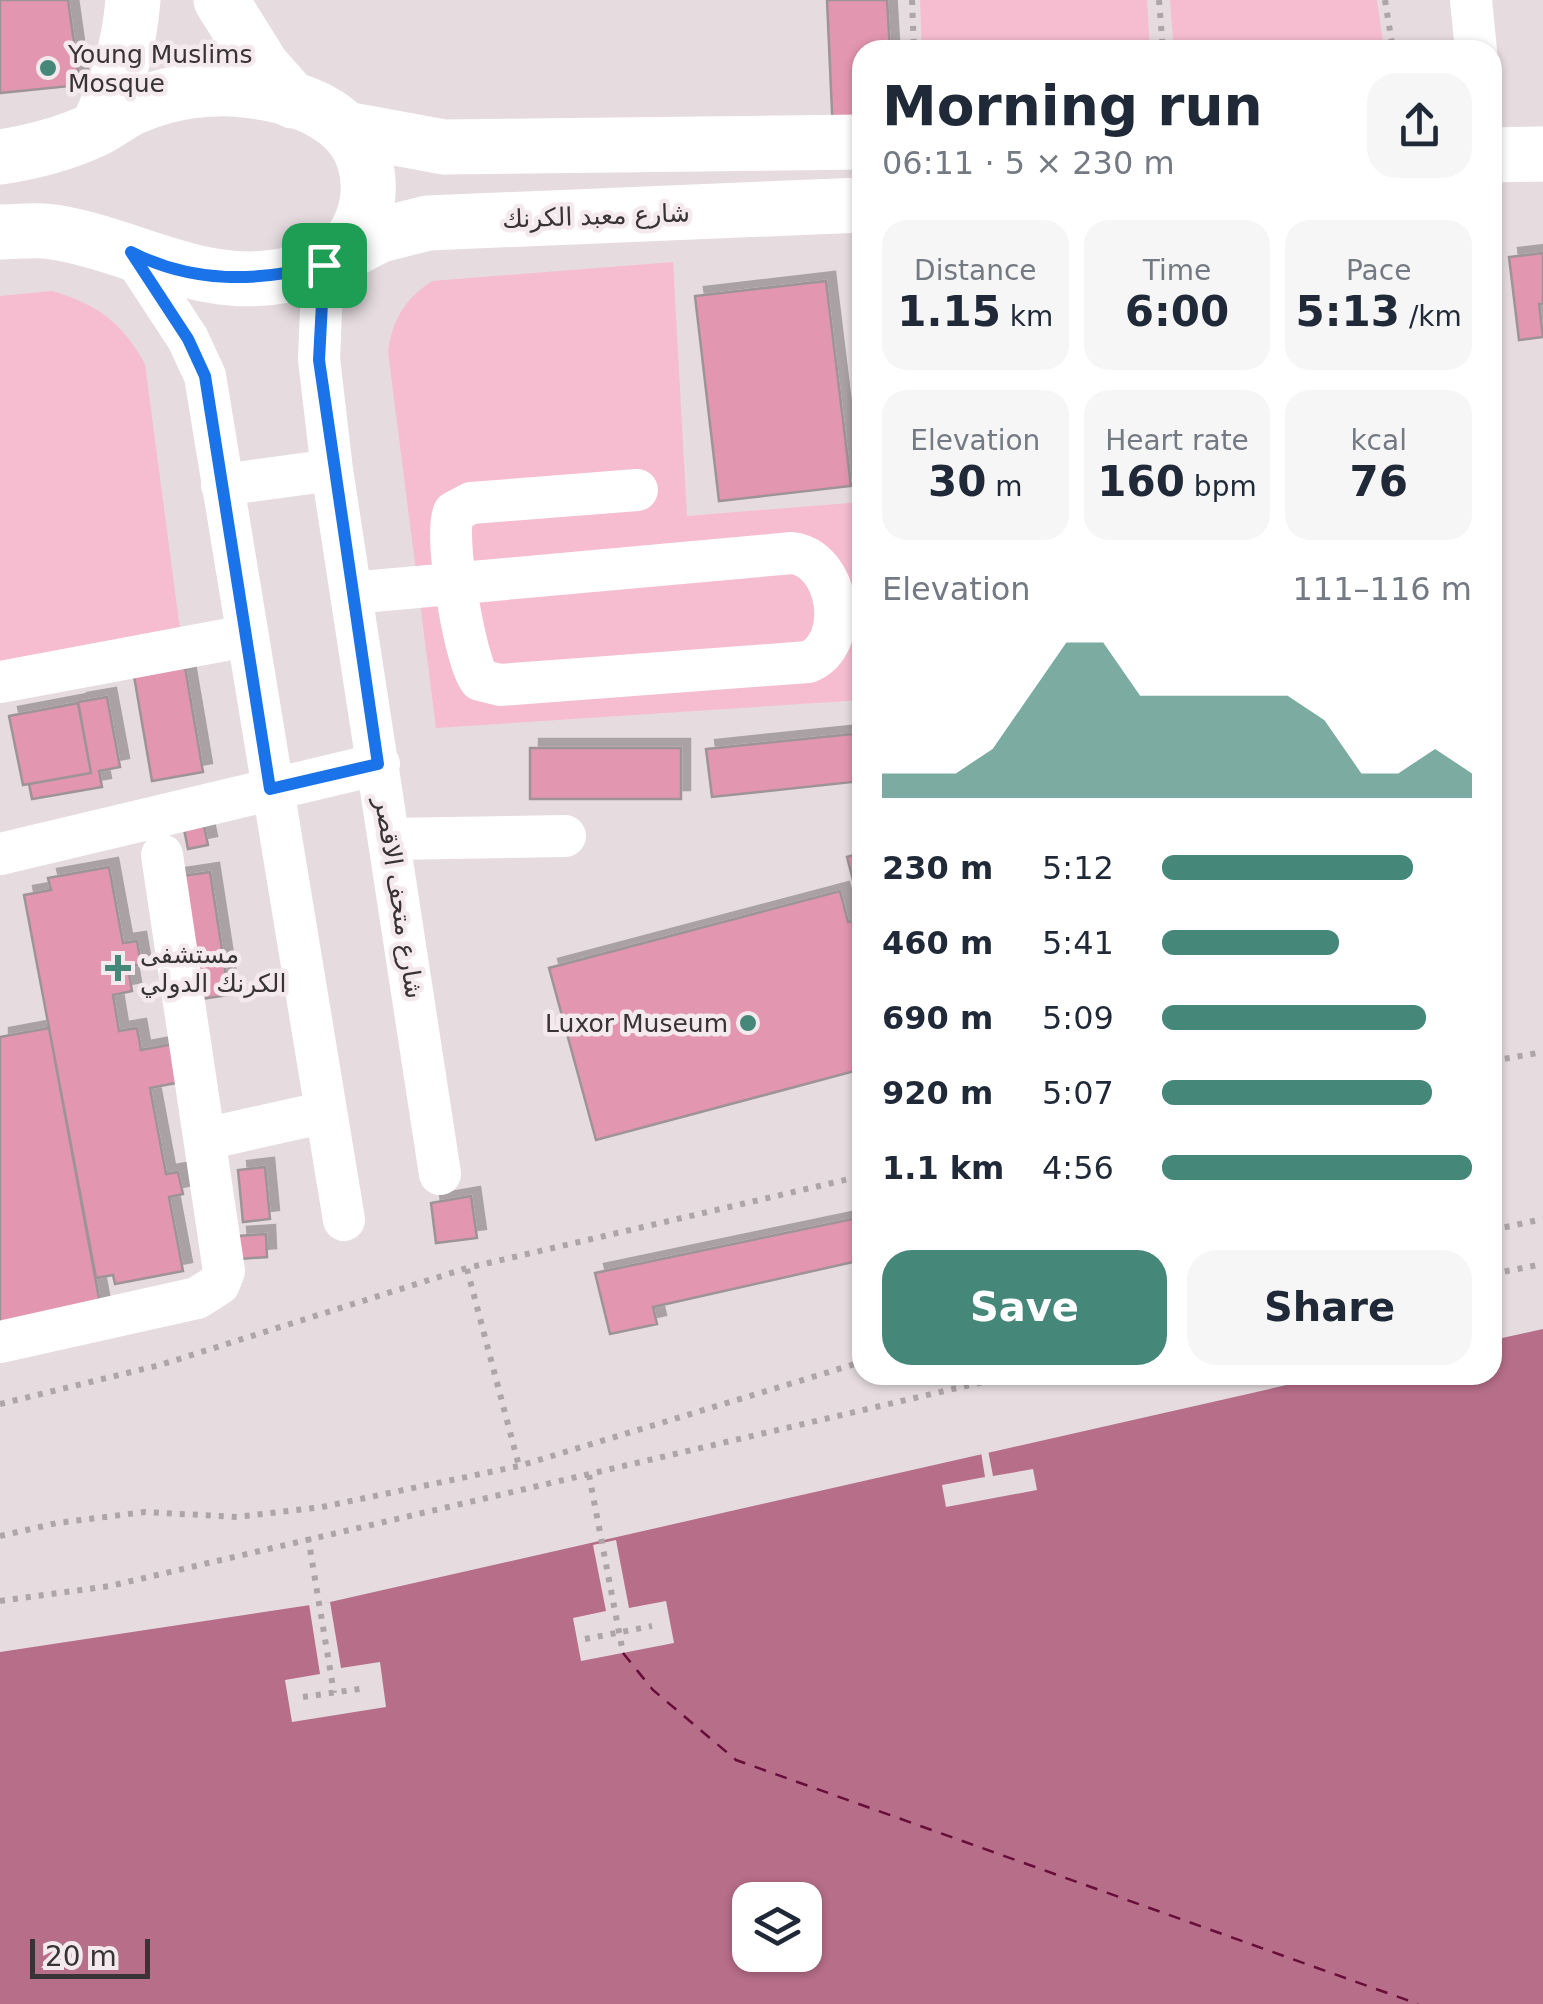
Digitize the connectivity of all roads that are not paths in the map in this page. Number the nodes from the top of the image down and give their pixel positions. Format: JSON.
{"nodes":[{"id":1,"x":134,"y":0,"type":"edge"},
{"id":2,"x":221,"y":0,"type":"edge"},
{"id":3,"x":1470,"y":0,"type":"edge"},
{"id":4,"x":1475,"y":40,"type":"edge"},
{"id":5,"x":294,"y":102,"type":"junction"},
{"id":6,"x":96,"y":129,"type":"junction"},
{"id":7,"x":346,"y":129,"type":"junction"},
{"id":8,"x":852,"y":142,"type":"edge"},
{"id":9,"x":1543,"y":154,"type":"edge"},
{"id":10,"x":1502,"y":155,"type":"edge"},
{"id":11,"x":0,"y":157,"type":"edge"},
{"id":12,"x":852,"y":204,"type":"edge"},
{"id":13,"x":0,"y":232,"type":"edge"},
{"id":14,"x":131,"y":252,"type":"junction"},
{"id":15,"x":330,"y":261,"type":"junction"},
{"id":16,"x":332,"y":470,"type":"junction"},
{"id":17,"x":222,"y":484,"type":"junction"},
{"id":18,"x":637,"y":490,"type":"dead end"},
{"id":19,"x":457,"y":583,"type":"junction"},
{"id":20,"x":351,"y":593,"type":"junction"},
{"id":21,"x":246,"y":636,"type":"junction"},
{"id":22,"x":0,"y":682,"type":"edge"},
{"id":23,"x":378,"y":764,"type":"junction"},
{"id":24,"x":270,"y":789,"type":"junction"},
{"id":25,"x":565,"y":836,"type":"dead end"},
{"id":26,"x":390,"y":839,"type":"junction"},
{"id":27,"x":0,"y":854,"type":"edge"},
{"id":28,"x":162,"y":855,"type":"dead end"},
{"id":29,"x":326,"y":1112,"type":"junction"},
{"id":30,"x":205,"y":1138,"type":"junction"},
{"id":31,"x":440,"y":1174,"type":"dead end"},
{"id":32,"x":344,"y":1220,"type":"dead end"},
{"id":33,"x":0,"y":1342,"type":"edge"}],
"edges":[{"from":1,"to":6,"type":"main road"},
{"from":2,"to":5,"type":"main road"},
{"from":3,"to":4,"type":"street"},
{"from":5,"to":6,"type":"main road"},
{"from":5,"to":7,"type":"main road"},
{"from":6,"to":11,"type":"main road"},
{"from":7,"to":8,"type":"main road"},
{"from":7,"to":15,"type":"main road"},
{"from":9,"to":10,"type":"main road"},
{"from":12,"to":15,"type":"main road","name":"شارع معبد الكرنك"},
{"from":13,"to":14,"type":"main road"},
{"from":14,"to":15,"type":"main road","name":"شارع معبد الكرنك"},
{"from":14,"to":17,"type":"street"},
{"from":15,"to":16,"type":"street","name":"شارع متحف الاقصر"},
{"from":16,"to":17,"type":"street"},
{"from":16,"to":20,"type":"street","name":"شارع متحف الاقصر"},
{"from":17,"to":21,"type":"street"},
{"from":18,"to":19,"type":"street"},
{"from":19,"to":19,"type":"street"},
{"from":19,"to":20,"type":"street"},
{"from":20,"to":23,"type":"street","name":"شارع متحف الاقصر"},
{"from":21,"to":22,"type":"street"},
{"from":21,"to":24,"type":"street"},
{"from":23,"to":24,"type":"street"},
{"from":23,"to":26,"type":"street","name":"شارع متحف الاقصر"},
{"from":24,"to":27,"type":"street"},
{"from":24,"to":29,"type":"street"},
{"from":25,"to":26,"type":"street"},
{"from":26,"to":31,"type":"street","name":"شارع متحف الاقصر"},
{"from":28,"to":30,"type":"street"},
{"from":29,"to":30,"type":"street"},
{"from":29,"to":32,"type":"street"},
{"from":30,"to":33,"type":"street"}]}
